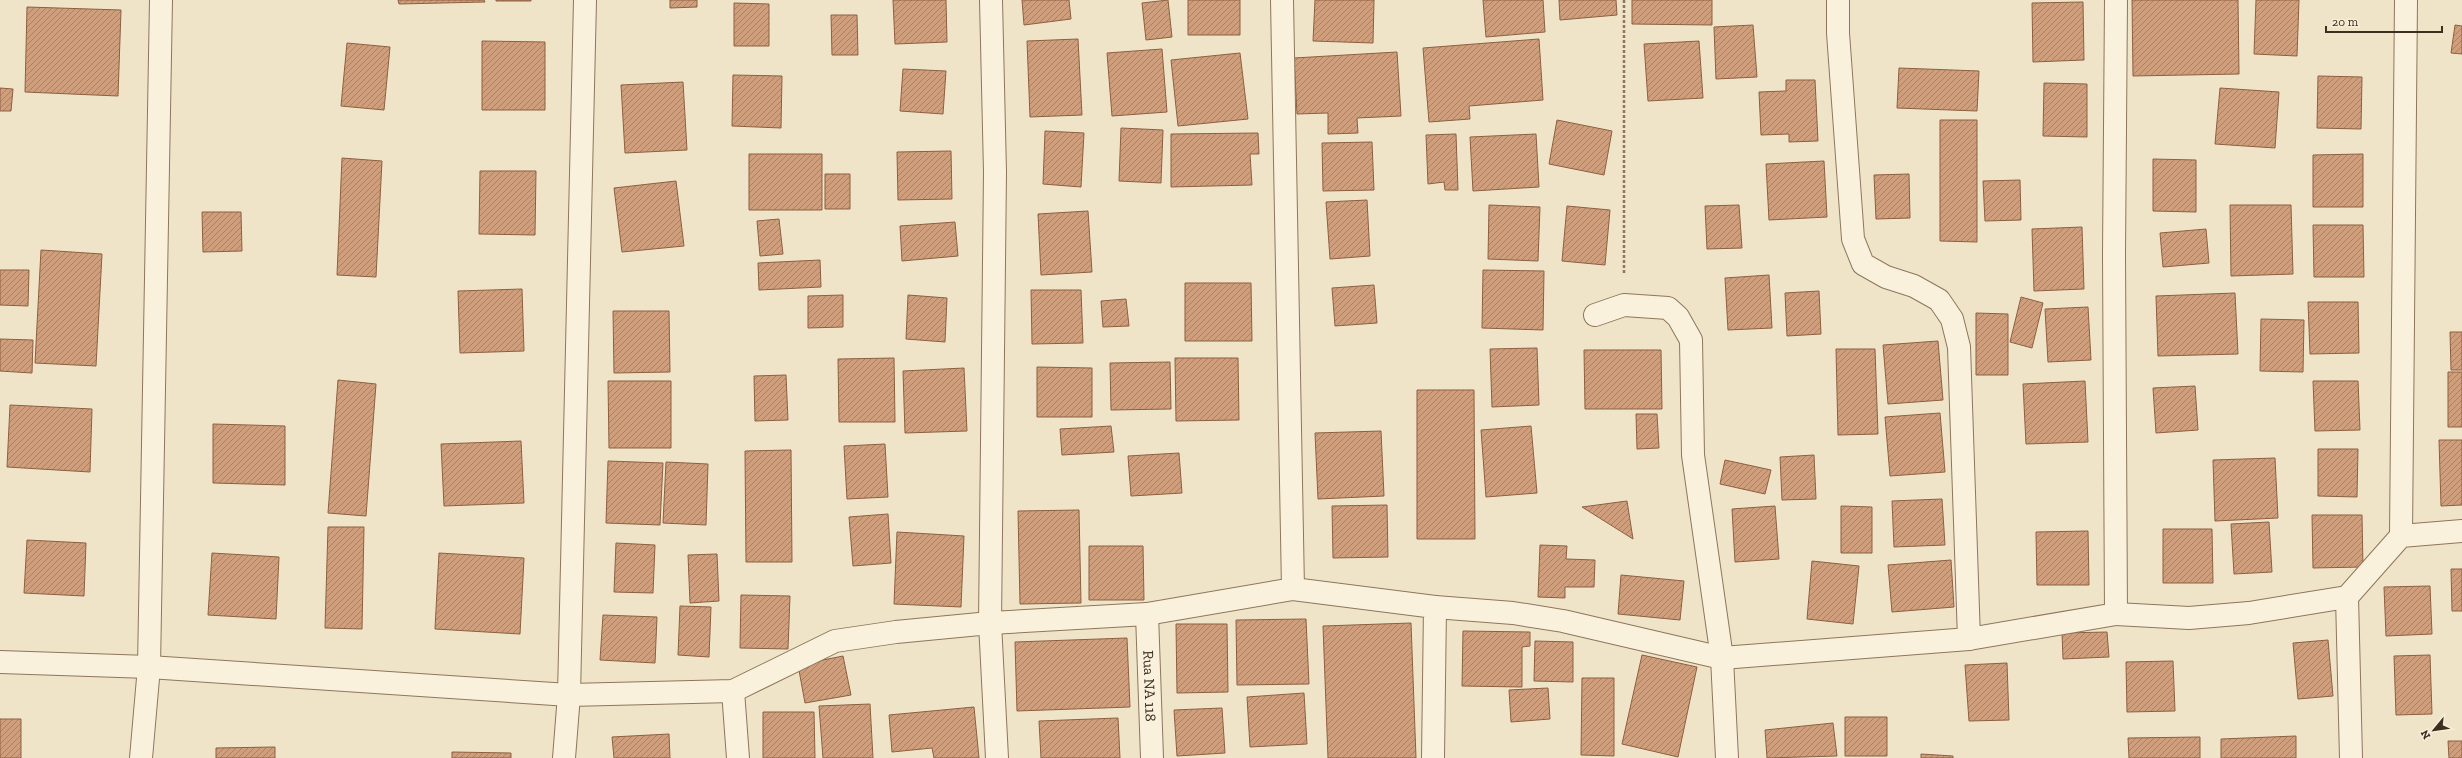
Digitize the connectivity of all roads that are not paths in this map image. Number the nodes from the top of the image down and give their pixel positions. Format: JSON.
{"nodes":[{"id":1,"x":161,"y":0,"type":"edge"},
{"id":2,"x":585,"y":0,"type":"edge"},
{"id":3,"x":991,"y":0,"type":"edge"},
{"id":4,"x":1282,"y":0,"type":"edge"},
{"id":5,"x":1838,"y":0,"type":"edge"},
{"id":6,"x":2116,"y":0,"type":"edge"},
{"id":7,"x":2406,"y":0,"type":"edge"},
{"id":8,"x":1595,"y":314,"type":"dead end"},
{"id":9,"x":2462,"y":531,"type":"edge"},
{"id":10,"x":2401,"y":536,"type":"junction"},
{"id":11,"x":1293,"y":589,"type":"junction"},
{"id":12,"x":2347,"y":597,"type":"junction"},
{"id":13,"x":1435,"y":607,"type":"junction"},
{"id":14,"x":1147,"y":614,"type":"junction"},
{"id":15,"x":2116,"y":614,"type":"junction"},
{"id":16,"x":990,"y":623,"type":"junction"},
{"id":17,"x":1969,"y":639,"type":"junction"},
{"id":18,"x":1722,"y":658,"type":"junction"},
{"id":19,"x":0,"y":662,"type":"edge"},
{"id":20,"x":149,"y":667,"type":"junction"},
{"id":21,"x":733,"y":691,"type":"junction"},
{"id":22,"x":569,"y":695,"type":"junction"},
{"id":23,"x":141,"y":758,"type":"edge"},
{"id":24,"x":564,"y":758,"type":"edge"},
{"id":25,"x":738,"y":758,"type":"edge"},
{"id":26,"x":997,"y":758,"type":"edge"},
{"id":27,"x":1152,"y":758,"type":"edge"},
{"id":28,"x":1433,"y":758,"type":"edge"},
{"id":29,"x":1727,"y":758,"type":"edge"},
{"id":30,"x":2351,"y":758,"type":"edge"}],
"edges":[{"from":1,"to":20,"type":"street"},
{"from":2,"to":22,"type":"street"},
{"from":3,"to":16,"type":"street"},
{"from":4,"to":11,"type":"street"},
{"from":5,"to":17,"type":"street"},
{"from":6,"to":15,"type":"street"},
{"from":7,"to":10,"type":"street"},
{"from":8,"to":18,"type":"street"},
{"from":9,"to":10,"type":"street"},
{"from":10,"to":12,"type":"street"},
{"from":11,"to":13,"type":"street"},
{"from":11,"to":14,"type":"street"},
{"from":12,"to":15,"type":"street"},
{"from":12,"to":30,"type":"street"},
{"from":13,"to":18,"type":"street"},
{"from":13,"to":28,"type":"street"},
{"from":14,"to":16,"type":"street"},
{"from":14,"to":27,"type":"street","name":"Rua NA 118"},
{"from":15,"to":17,"type":"street"},
{"from":16,"to":21,"type":"street"},
{"from":16,"to":26,"type":"street"},
{"from":17,"to":18,"type":"street"},
{"from":18,"to":29,"type":"street"},
{"from":19,"to":20,"type":"street"},
{"from":20,"to":22,"type":"street"},
{"from":20,"to":23,"type":"street"},
{"from":21,"to":22,"type":"street"},
{"from":21,"to":25,"type":"street"},
{"from":22,"to":24,"type":"street"}]}
